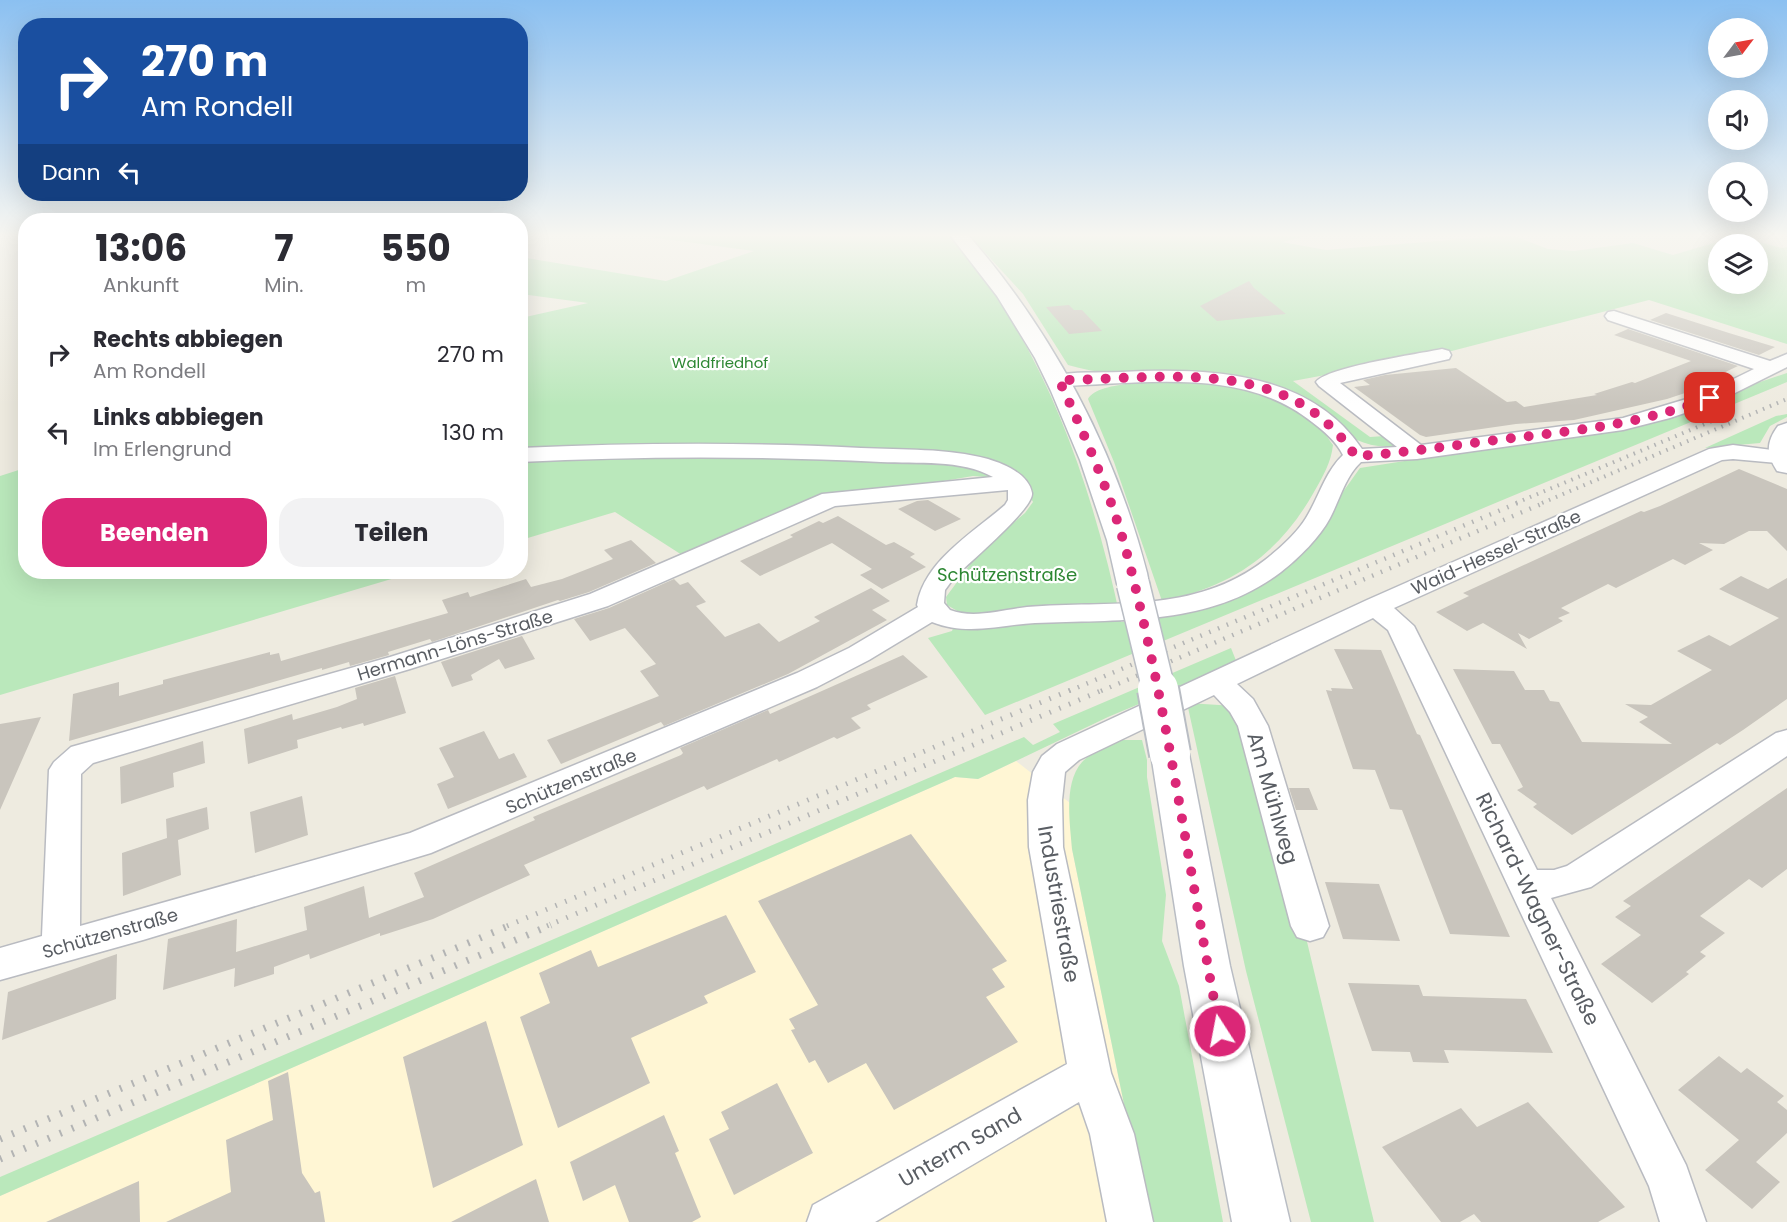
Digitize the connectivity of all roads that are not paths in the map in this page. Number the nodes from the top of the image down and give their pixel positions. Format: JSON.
{"nodes":[{"id":1,"x":1004,"y":292,"type":"edge"},
{"id":2,"x":1614,"y":316,"type":"dead end"},
{"id":3,"x":1442,"y":355,"type":"dead end"},
{"id":4,"x":1778,"y":363,"type":"edge"},
{"id":5,"x":1059,"y":380,"type":"junction"},
{"id":6,"x":1787,"y":430,"type":"edge"},
{"id":7,"x":1417,"y":452,"type":"junction"},
{"id":8,"x":528,"y":455,"type":"edge"},
{"id":9,"x":1355,"y":456,"type":"junction"},
{"id":10,"x":1785,"y":461,"type":"edge"},
{"id":11,"x":1015,"y":482,"type":"junction"},
{"id":12,"x":1376,"y":606,"type":"junction"},
{"id":13,"x":933,"y":610,"type":"junction"},
{"id":14,"x":1217,"y":681,"type":"junction"},
{"id":15,"x":1787,"y":741,"type":"edge"},
{"id":16,"x":1527,"y":884,"type":"junction"},
{"id":17,"x":1310,"y":926,"type":"dead end"},
{"id":18,"x":61,"y":947,"type":"junction"},
{"id":19,"x":0,"y":964,"type":"edge"},
{"id":20,"x":1090,"y":1073,"type":"junction"},
{"id":21,"x":830,"y":1222,"type":"edge"},
{"id":22,"x":1130,"y":1222,"type":"edge"},
{"id":23,"x":1261,"y":1222,"type":"edge"},
{"id":24,"x":1683,"y":1222,"type":"edge"}],
"edges":[{"from":1,"to":5,"type":"main road"},
{"from":2,"to":4,"type":"street"},
{"from":3,"to":7,"type":"street"},
{"from":4,"to":7,"type":"street"},
{"from":5,"to":9,"type":"street"},
{"from":5,"to":23,"type":"main road","bridge":true},
{"from":6,"to":10,"type":"main road"},
{"from":7,"to":9,"type":"street"},
{"from":8,"to":11,"type":"street"},
{"from":9,"to":13,"type":"street"},
{"from":10,"to":12,"type":"street","name":"Waid-Hessel-Straße"},
{"from":11,"to":13,"type":"street"},
{"from":11,"to":18,"type":"street","name":"Hermann-Löns-Straße"},
{"from":12,"to":14,"type":"street","name":"Waid-Hessel-Straße"},
{"from":12,"to":16,"type":"street","name":"Richard-Wagner-Straße"},
{"from":13,"to":18,"type":"street","name":"Schützenstraße"},
{"from":14,"to":17,"type":"street","name":"Am Mühlweg"},
{"from":14,"to":20,"type":"street","name":"Industriestraße"},
{"from":15,"to":16,"type":"street"},
{"from":16,"to":24,"type":"street","name":"Richard-Wagner-Straße"},
{"from":18,"to":19,"type":"street","name":"Schützenstraße"},
{"from":20,"to":21,"type":"street","name":"Unterm Sand"},
{"from":20,"to":22,"type":"street","name":"Industriestraße"}]}
